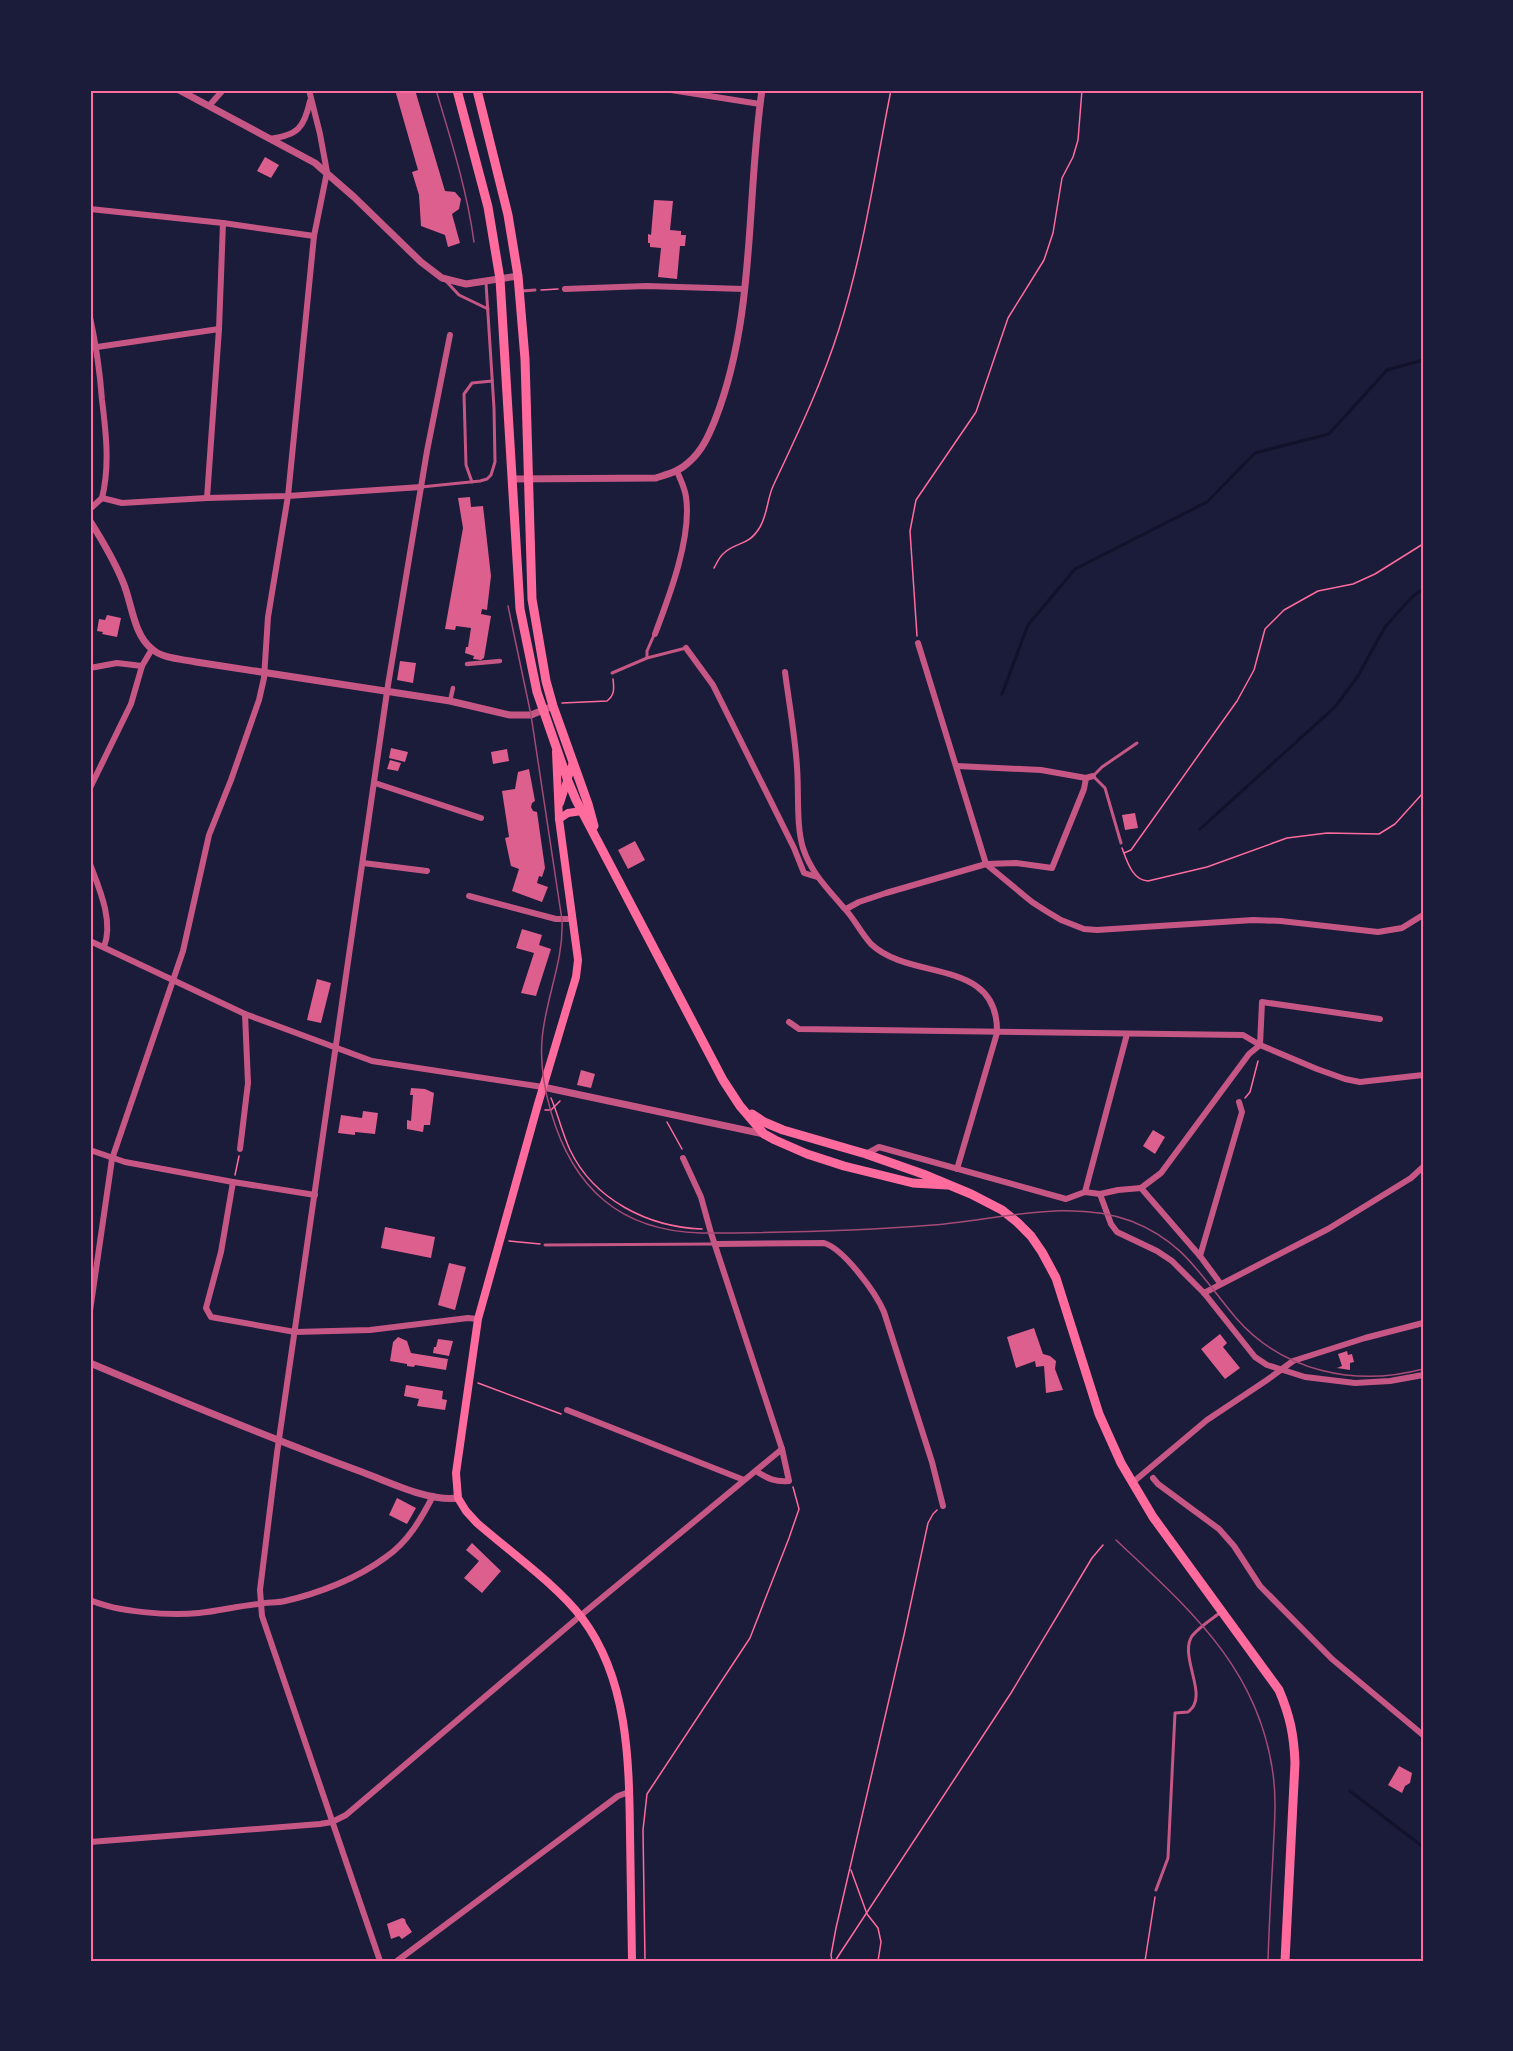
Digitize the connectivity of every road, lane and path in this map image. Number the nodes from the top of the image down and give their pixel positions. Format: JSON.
{"nodes":[{"id":1,"x":179,"y":90,"type":"edge"},
{"id":2,"x":223,"y":90,"type":"edge"},
{"id":3,"x":458,"y":90,"type":"edge"},
{"id":4,"x":477,"y":90,"type":"edge"},
{"id":5,"x":672,"y":90,"type":"edge"},
{"id":6,"x":762,"y":90,"type":"edge"},
{"id":7,"x":891,"y":90,"type":"edge"},
{"id":8,"x":1082,"y":90,"type":"edge"},
{"id":9,"x":310,"y":94,"type":"edge"},
{"id":10,"x":760,"y":104,"type":"junction"},
{"id":11,"x":209,"y":106,"type":"junction"},
{"id":12,"x":270,"y":139,"type":"junction"},
{"id":13,"x":327,"y":172,"type":"junction"},
{"id":14,"x":90,"y":209,"type":"edge"},
{"id":15,"x":223,"y":223,"type":"junction"},
{"id":16,"x":314,"y":236,"type":"junction"},
{"id":17,"x":519,"y":276,"type":"junction"},
{"id":18,"x":442,"y":278,"type":"junction"},
{"id":19,"x":500,"y":279,"type":"junction"},
{"id":20,"x":486,"y":281,"type":"junction"},
{"id":21,"x":566,"y":289,"type":"joint"},
{"id":22,"x":744,"y":289,"type":"junction"},
{"id":23,"x":534,"y":290,"type":"joint"},
{"id":24,"x":520,"y":291,"type":"junction"},
{"id":25,"x":488,"y":309,"type":"junction"},
{"id":26,"x":90,"y":317,"type":"edge"},
{"id":27,"x":219,"y":329,"type":"junction"},
{"id":28,"x":450,"y":335,"type":"dead end"},
{"id":29,"x":97,"y":347,"type":"junction"},
{"id":30,"x":492,"y":381,"type":"junction"},
{"id":31,"x":677,"y":471,"type":"junction"},
{"id":32,"x":512,"y":479,"type":"junction"},
{"id":33,"x":529,"y":479,"type":"junction"},
{"id":34,"x":472,"y":482,"type":"junction"},
{"id":35,"x":421,"y":487,"type":"junction"},
{"id":36,"x":288,"y":496,"type":"junction"},
{"id":37,"x":102,"y":498,"type":"junction"},
{"id":38,"x":207,"y":498,"type":"junction"},
{"id":39,"x":90,"y":509,"type":"edge"},
{"id":40,"x":90,"y":521,"type":"edge"},
{"id":41,"x":1423,"y":544,"type":"edge"},
{"id":42,"x":714,"y":568,"type":"dead end"},
{"id":43,"x":655,"y":634,"type":"joint"},
{"id":44,"x":918,"y":643,"type":"joint"},
{"id":45,"x":686,"y":648,"type":"joint"},
{"id":46,"x":152,"y":649,"type":"junction"},
{"id":47,"x":647,"y":658,"type":"junction"},
{"id":48,"x":500,"y":661,"type":"dead end"},
{"id":49,"x":467,"y":664,"type":"dead end"},
{"id":50,"x":142,"y":666,"type":"junction"},
{"id":51,"x":90,"y":668,"type":"edge"},
{"id":52,"x":265,"y":671,"type":"junction"},
{"id":53,"x":785,"y":672,"type":"dead end"},
{"id":54,"x":612,"y":673,"type":"joint"},
{"id":55,"x":453,"y":688,"type":"dead end"},
{"id":56,"x":387,"y":691,"type":"junction"},
{"id":57,"x":450,"y":701,"type":"junction"},
{"id":58,"x":553,"y":706,"type":"junction"},
{"id":59,"x":543,"y":711,"type":"junction"},
{"id":60,"x":1137,"y":743,"type":"dead end"},
{"id":61,"x":556,"y":750,"type":"junction"},
{"id":62,"x":573,"y":762,"type":"junction"},
{"id":63,"x":957,"y":766,"type":"junction"},
{"id":64,"x":1090,"y":777,"type":"junction"},
{"id":65,"x":568,"y":781,"type":"junction"},
{"id":66,"x":375,"y":783,"type":"junction"},
{"id":67,"x":90,"y":788,"type":"edge"},
{"id":68,"x":1423,"y":793,"type":"edge"},
{"id":69,"x":560,"y":803,"type":"junction"},
{"id":70,"x":582,"y":812,"type":"junction"},
{"id":71,"x":481,"y":818,"type":"dead end"},
{"id":72,"x":559,"y":819,"type":"junction"},
{"id":73,"x":596,"y":834,"type":"junction"},
{"id":74,"x":1121,"y":843,"type":"joint"},
{"id":75,"x":1124,"y":853,"type":"junction"},
{"id":76,"x":363,"y":862,"type":"junction"},
{"id":77,"x":90,"y":864,"type":"edge"},
{"id":78,"x":986,"y":864,"type":"junction"},
{"id":79,"x":427,"y":871,"type":"dead end"},
{"id":80,"x":817,"y":876,"type":"junction"},
{"id":81,"x":469,"y":896,"type":"dead end"},
{"id":82,"x":846,"y":909,"type":"junction"},
{"id":83,"x":1422,"y":916,"type":"edge"},
{"id":84,"x":573,"y":920,"type":"junction"},
{"id":85,"x":90,"y":941,"type":"edge"},
{"id":86,"x":104,"y":947,"type":"junction"},
{"id":87,"x":174,"y":981,"type":"junction"},
{"id":88,"x":245,"y":1014,"type":"junction"},
{"id":89,"x":1380,"y":1019,"type":"dead end"},
{"id":90,"x":789,"y":1022,"type":"dead end"},
{"id":91,"x":997,"y":1033,"type":"junction"},
{"id":92,"x":1127,"y":1034,"type":"junction"},
{"id":93,"x":1260,"y":1046,"type":"junction"},
{"id":94,"x":336,"y":1048,"type":"junction"},
{"id":95,"x":1258,"y":1061,"type":"dead end"},
{"id":96,"x":1423,"y":1076,"type":"edge"},
{"id":97,"x":543,"y":1087,"type":"junction"},
{"id":98,"x":1239,"y":1102,"type":"joint"},
{"id":99,"x":740,"y":1106,"type":"junction"},
{"id":100,"x":555,"y":1107,"type":"dead end"},
{"id":101,"x":662,"y":1113,"type":"junction"},
{"id":102,"x":764,"y":1134,"type":"junction"},
{"id":103,"x":803,"y":1137,"type":"junction"},
{"id":104,"x":240,"y":1149,"type":"joint"},
{"id":105,"x":90,"y":1150,"type":"edge"},
{"id":106,"x":866,"y":1154,"type":"junction"},
{"id":107,"x":682,"y":1158,"type":"joint"},
{"id":108,"x":112,"y":1159,"type":"junction"},
{"id":109,"x":1423,"y":1167,"type":"edge"},
{"id":110,"x":957,"y":1169,"type":"junction"},
{"id":111,"x":233,"y":1182,"type":"junction"},
{"id":112,"x":947,"y":1185,"type":"junction"},
{"id":113,"x":1141,"y":1188,"type":"junction"},
{"id":114,"x":1085,"y":1192,"type":"junction"},
{"id":115,"x":1100,"y":1194,"type":"junction"},
{"id":116,"x":315,"y":1195,"type":"junction"},
{"id":117,"x":710,"y":1229,"type":"junction"},
{"id":118,"x":499,"y":1240,"type":"junction"},
{"id":119,"x":716,"y":1244,"type":"junction"},
{"id":120,"x":545,"y":1245,"type":"joint"},
{"id":121,"x":1200,"y":1256,"type":"junction"},
{"id":122,"x":1220,"y":1283,"type":"junction"},
{"id":123,"x":1204,"y":1293,"type":"junction"},
{"id":124,"x":90,"y":1311,"type":"edge"},
{"id":125,"x":478,"y":1319,"type":"junction"},
{"id":126,"x":1423,"y":1323,"type":"edge"},
{"id":127,"x":295,"y":1332,"type":"junction"},
{"id":128,"x":90,"y":1363,"type":"edge"},
{"id":129,"x":1279,"y":1370,"type":"junction"},
{"id":130,"x":1423,"y":1375,"type":"edge"},
{"id":131,"x":468,"y":1379,"type":"junction"},
{"id":132,"x":567,"y":1410,"type":"joint"},
{"id":133,"x":279,"y":1442,"type":"junction"},
{"id":134,"x":783,"y":1449,"type":"junction"},
{"id":135,"x":756,"y":1471,"type":"junction"},
{"id":136,"x":1153,"y":1478,"type":"dead end"},
{"id":137,"x":744,"y":1480,"type":"junction"},
{"id":138,"x":789,"y":1481,"type":"junction"},
{"id":139,"x":1132,"y":1483,"type":"junction"},
{"id":140,"x":433,"y":1496,"type":"junction"},
{"id":141,"x":458,"y":1498,"type":"junction"},
{"id":142,"x":943,"y":1506,"type":"joint"},
{"id":143,"x":1103,"y":1545,"type":"dead end"},
{"id":144,"x":90,"y":1600,"type":"edge"},
{"id":145,"x":261,"y":1603,"type":"junction"},
{"id":146,"x":1223,"y":1611,"type":"junction"},
{"id":147,"x":580,"y":1616,"type":"junction"},
{"id":148,"x":1423,"y":1736,"type":"edge"},
{"id":149,"x":629,"y":1792,"type":"junction"},
{"id":150,"x":332,"y":1822,"type":"junction"},
{"id":151,"x":90,"y":1842,"type":"edge"},
{"id":152,"x":850,"y":1869,"type":"junction"},
{"id":153,"x":1156,"y":1890,"type":"joint"},
{"id":154,"x":867,"y":1914,"type":"junction"},
{"id":155,"x":380,"y":1961,"type":"edge"},
{"id":156,"x":396,"y":1961,"type":"edge"},
{"id":157,"x":632,"y":1961,"type":"edge"},
{"id":158,"x":645,"y":1961,"type":"edge"},
{"id":159,"x":834,"y":1961,"type":"edge"},
{"id":160,"x":878,"y":1961,"type":"edge"},
{"id":161,"x":1145,"y":1961,"type":"edge"},
{"id":162,"x":1285,"y":1961,"type":"edge"}],
"edges":[{"from":1,"to":11,"type":"street"},
{"from":2,"to":11,"type":"street"},
{"from":3,"to":19,"type":"main road"},
{"from":4,"to":17,"type":"main road"},
{"from":5,"to":10,"type":"street"},
{"from":6,"to":10,"type":"street"},
{"from":7,"to":42,"type":"path"},
{"from":8,"to":44,"type":"path"},
{"from":9,"to":12,"type":"street"},
{"from":9,"to":13,"type":"street"},
{"from":10,"to":22,"type":"street"},
{"from":11,"to":12,"type":"street"},
{"from":12,"to":13,"type":"street"},
{"from":13,"to":16,"type":"street"},
{"from":13,"to":18,"type":"street"},
{"from":14,"to":15,"type":"street"},
{"from":15,"to":16,"type":"street"},
{"from":15,"to":27,"type":"street"},
{"from":16,"to":36,"type":"street"},
{"from":17,"to":19,"type":"street"},
{"from":17,"to":24,"type":"main road"},
{"from":18,"to":20,"type":"street"},
{"from":18,"to":25,"type":"lane"},
{"from":19,"to":20,"type":"street"},
{"from":19,"to":32,"type":"main road"},
{"from":20,"to":25,"type":"lane"},
{"from":21,"to":22,"type":"street"},
{"from":21,"to":23,"type":"path"},
{"from":22,"to":31,"type":"street"},
{"from":23,"to":24,"type":"lane"},
{"from":24,"to":33,"type":"main road"},
{"from":25,"to":30,"type":"lane"},
{"from":26,"to":29,"type":"street"},
{"from":27,"to":29,"type":"street"},
{"from":27,"to":38,"type":"street"},
{"from":28,"to":35,"type":"street"},
{"from":29,"to":37,"type":"street"},
{"from":30,"to":34,"type":"lane"},
{"from":30,"to":34,"type":"lane"},
{"from":31,"to":33,"type":"street"},
{"from":31,"to":43,"type":"street"},
{"from":32,"to":33,"type":"street"},
{"from":32,"to":59,"type":"main road"},
{"from":33,"to":58,"type":"main road"},
{"from":34,"to":35,"type":"lane"},
{"from":35,"to":36,"type":"street"},
{"from":35,"to":56,"type":"street"},
{"from":36,"to":38,"type":"street"},
{"from":36,"to":52,"type":"street"},
{"from":37,"to":38,"type":"street"},
{"from":37,"to":39,"type":"street"},
{"from":40,"to":46,"type":"street"},
{"from":41,"to":75,"type":"path"},
{"from":43,"to":47,"type":"lane"},
{"from":44,"to":63,"type":"street"},
{"from":45,"to":47,"type":"lane"},
{"from":45,"to":80,"type":"street"},
{"from":46,"to":50,"type":"street"},
{"from":46,"to":52,"type":"street"},
{"from":47,"to":54,"type":"lane"},
{"from":48,"to":49,"type":"street"},
{"from":50,"to":51,"type":"street"},
{"from":50,"to":67,"type":"street"},
{"from":52,"to":56,"type":"street"},
{"from":52,"to":87,"type":"street"},
{"from":53,"to":80,"type":"street"},
{"from":54,"to":58,"type":"path"},
{"from":55,"to":57,"type":"street"},
{"from":56,"to":57,"type":"street"},
{"from":56,"to":66,"type":"street"},
{"from":57,"to":59,"type":"street"},
{"from":58,"to":59,"type":"street"},
{"from":58,"to":62,"type":"main road"},
{"from":59,"to":61,"type":"main road"},
{"from":60,"to":64,"type":"lane"},
{"from":61,"to":65,"type":"main road"},
{"from":61,"to":69,"type":"main road"},
{"from":62,"to":65,"type":"main road"},
{"from":62,"to":73,"type":"main road"},
{"from":63,"to":64,"type":"street"},
{"from":63,"to":78,"type":"street"},
{"from":64,"to":74,"type":"lane"},
{"from":64,"to":78,"type":"street"},
{"from":65,"to":69,"type":"main road"},
{"from":65,"to":70,"type":"main road"},
{"from":66,"to":71,"type":"street"},
{"from":66,"to":76,"type":"street"},
{"from":68,"to":75,"type":"path"},
{"from":69,"to":72,"type":"main road"},
{"from":70,"to":72,"type":"main road"},
{"from":70,"to":73,"type":"main road"},
{"from":72,"to":84,"type":"main road"},
{"from":73,"to":99,"type":"main road"},
{"from":74,"to":75,"type":"path"},
{"from":76,"to":79,"type":"street"},
{"from":76,"to":94,"type":"street"},
{"from":77,"to":86,"type":"street"},
{"from":78,"to":82,"type":"street"},
{"from":78,"to":83,"type":"street"},
{"from":80,"to":82,"type":"street"},
{"from":81,"to":84,"type":"street"},
{"from":82,"to":91,"type":"street"},
{"from":84,"to":97,"type":"main road"},
{"from":85,"to":86,"type":"street"},
{"from":86,"to":87,"type":"street"},
{"from":87,"to":88,"type":"street"},
{"from":87,"to":108,"type":"street"},
{"from":88,"to":94,"type":"street"},
{"from":88,"to":104,"type":"street"},
{"from":89,"to":93,"type":"street"},
{"from":90,"to":91,"type":"street"},
{"from":91,"to":92,"type":"street"},
{"from":91,"to":110,"type":"street"},
{"from":92,"to":93,"type":"street"},
{"from":92,"to":114,"type":"street"},
{"from":93,"to":96,"type":"street"},
{"from":93,"to":113,"type":"street"},
{"from":94,"to":97,"type":"street"},
{"from":94,"to":116,"type":"street"},
{"from":95,"to":98,"type":"path"},
{"from":97,"to":101,"type":"street"},
{"from":97,"to":118,"type":"main road"},
{"from":98,"to":121,"type":"street"},
{"from":99,"to":102,"type":"main road"},
{"from":99,"to":103,"type":"main road"},
{"from":100,"to":117,"type":"path"},
{"from":101,"to":102,"type":"street"},
{"from":101,"to":107,"type":"path"},
{"from":102,"to":103,"type":"main road"},
{"from":102,"to":112,"type":"main road"},
{"from":103,"to":106,"type":"main road"},
{"from":104,"to":111,"type":"path"},
{"from":105,"to":108,"type":"street"},
{"from":106,"to":110,"type":"street"},
{"from":106,"to":112,"type":"main road"},
{"from":107,"to":117,"type":"street"},
{"from":108,"to":111,"type":"street"},
{"from":108,"to":124,"type":"street"},
{"from":109,"to":122,"type":"street"},
{"from":110,"to":114,"type":"street"},
{"from":111,"to":116,"type":"street"},
{"from":111,"to":127,"type":"street"},
{"from":112,"to":139,"type":"main road"},
{"from":113,"to":115,"type":"street"},
{"from":113,"to":121,"type":"street"},
{"from":114,"to":115,"type":"street"},
{"from":115,"to":123,"type":"street"},
{"from":116,"to":127,"type":"street"},
{"from":117,"to":119,"type":"street"},
{"from":118,"to":120,"type":"path"},
{"from":118,"to":125,"type":"main road"},
{"from":119,"to":120,"type":"lane"},
{"from":119,"to":134,"type":"street"},
{"from":119,"to":142,"type":"street"},
{"from":121,"to":122,"type":"street"},
{"from":122,"to":123,"type":"street"},
{"from":123,"to":129,"type":"street"},
{"from":125,"to":127,"type":"street"},
{"from":125,"to":131,"type":"main road"},
{"from":126,"to":129,"type":"street"},
{"from":127,"to":133,"type":"street"},
{"from":128,"to":133,"type":"street"},
{"from":129,"to":130,"type":"street"},
{"from":129,"to":139,"type":"street"},
{"from":131,"to":132,"type":"path"},
{"from":131,"to":141,"type":"main road"},
{"from":132,"to":137,"type":"street"},
{"from":133,"to":140,"type":"street"},
{"from":133,"to":145,"type":"street"},
{"from":134,"to":135,"type":"street"},
{"from":134,"to":138,"type":"street"},
{"from":135,"to":137,"type":"street"},
{"from":135,"to":138,"type":"street"},
{"from":136,"to":148,"type":"street"},
{"from":137,"to":147,"type":"street"},
{"from":138,"to":158,"type":"path"},
{"from":139,"to":146,"type":"main road"},
{"from":140,"to":141,"type":"street"},
{"from":140,"to":145,"type":"street"},
{"from":141,"to":147,"type":"main road"},
{"from":142,"to":152,"type":"path"},
{"from":143,"to":154,"type":"path"},
{"from":144,"to":145,"type":"street"},
{"from":145,"to":150,"type":"street"},
{"from":146,"to":153,"type":"lane"},
{"from":146,"to":162,"type":"main road"},
{"from":147,"to":149,"type":"main road"},
{"from":147,"to":150,"type":"street"},
{"from":149,"to":156,"type":"street"},
{"from":149,"to":157,"type":"main road"},
{"from":150,"to":151,"type":"street"},
{"from":150,"to":155,"type":"street"},
{"from":152,"to":154,"type":"path"},
{"from":152,"to":159,"type":"path"},
{"from":153,"to":161,"type":"path"},
{"from":154,"to":159,"type":"path"},
{"from":154,"to":160,"type":"path"}]}
